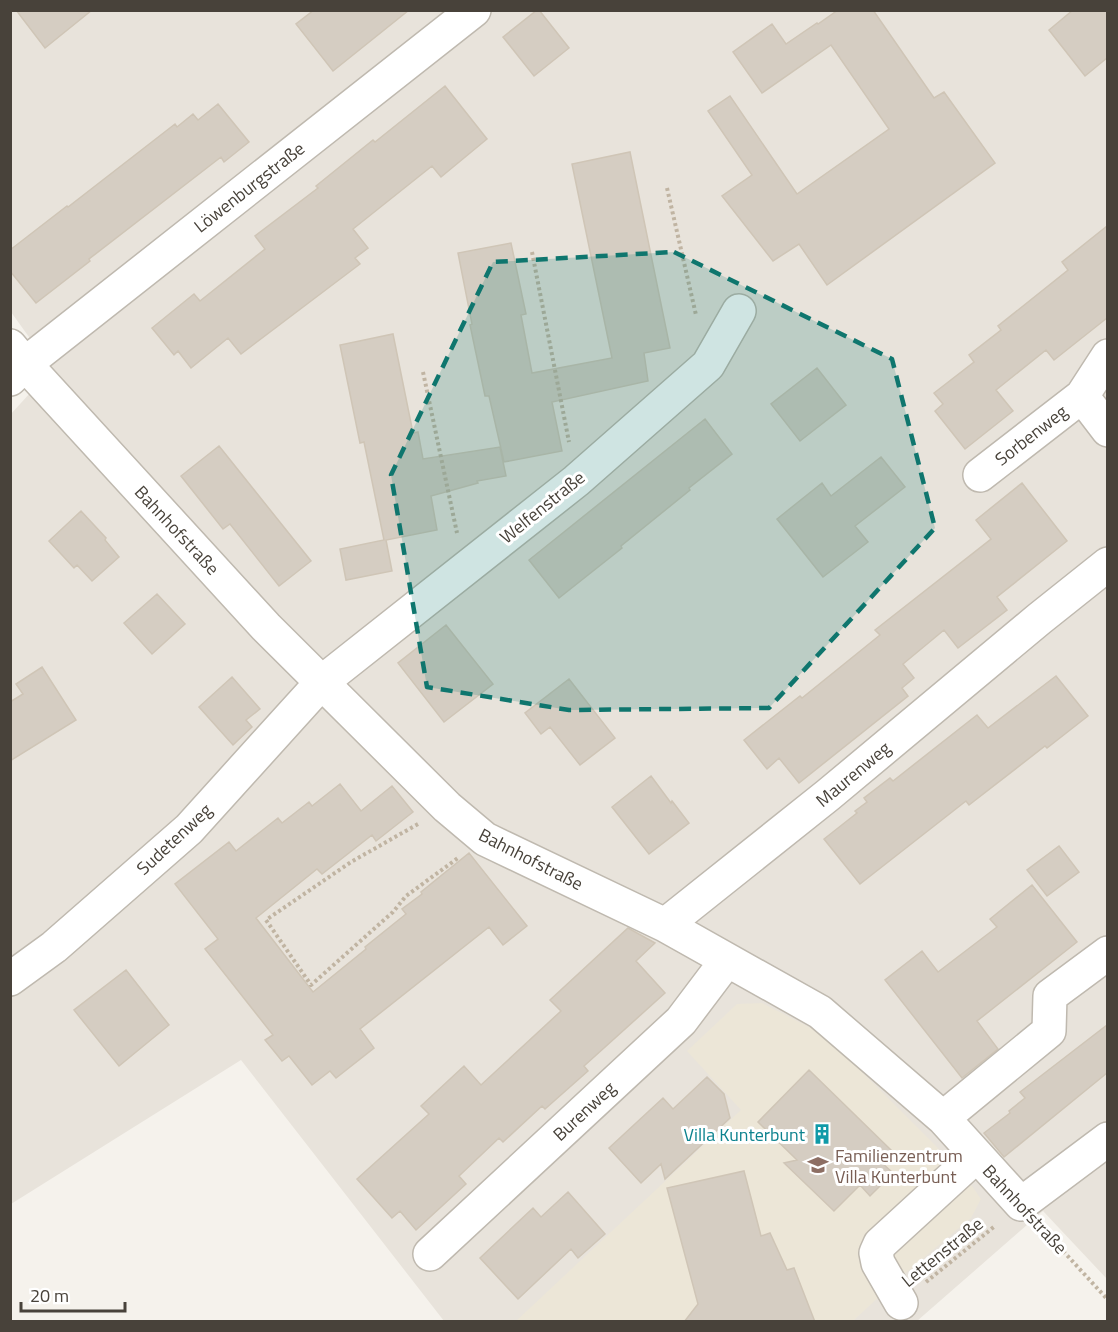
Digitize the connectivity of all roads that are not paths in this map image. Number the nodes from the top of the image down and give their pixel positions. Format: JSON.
{"nodes":[{"id":1,"x":474,"y":10,"type":"edge"},
{"id":2,"x":739,"y":311,"type":"dead end"},
{"id":3,"x":1107,"y":356,"type":"edge"},
{"id":4,"x":15,"y":363,"type":"edge"},
{"id":5,"x":1082,"y":396,"type":"junction"},
{"id":6,"x":1107,"y":430,"type":"edge"},
{"id":7,"x":980,"y":475,"type":"dead end"},
{"id":8,"x":1107,"y":564,"type":"edge"},
{"id":9,"x":322,"y":682,"type":"junction"},
{"id":10,"x":665,"y":925,"type":"junction"},
{"id":11,"x":1107,"y":953,"type":"edge"},
{"id":12,"x":728,"y":960,"type":"junction"},
{"id":13,"x":10,"y":979,"type":"edge"},
{"id":14,"x":943,"y":1118,"type":"junction"},
{"id":15,"x":1107,"y":1139,"type":"edge"},
{"id":16,"x":976,"y":1156,"type":"junction"},
{"id":17,"x":430,"y":1254,"type":"dead end"},
{"id":18,"x":901,"y":1303,"type":"road end"}],
"edges":[{"from":1,"to":4,"type":"street","name":"Löwenburgstraße"},
{"from":2,"to":9,"type":"street","name":"Welfenstraße"},
{"from":3,"to":5,"type":"street","name":"Sorbenweg"},
{"from":4,"to":9,"type":"street","name":"Bahnhofstraße"},
{"from":5,"to":6,"type":"street","name":"Sorbenweg"},
{"from":5,"to":7,"type":"street","name":"Sorbenweg"},
{"from":8,"to":10,"type":"street","name":"Maurenweg"},
{"from":9,"to":10,"type":"street","name":"Bahnhofstraße"},
{"from":9,"to":13,"type":"street","name":"Sudetenweg"},
{"from":10,"to":12,"type":"street","name":"Bahnhofstraße"},
{"from":11,"to":14,"type":"street"},
{"from":12,"to":14,"type":"street","name":"Bahnhofstraße"},
{"from":12,"to":17,"type":"street","name":"Burenweg"},
{"from":14,"to":16,"type":"street","name":"Bahnhofstraße"},
{"from":15,"to":16,"type":"street","name":"Bahnhofstraße"},
{"from":16,"to":18,"type":"street"}]}
